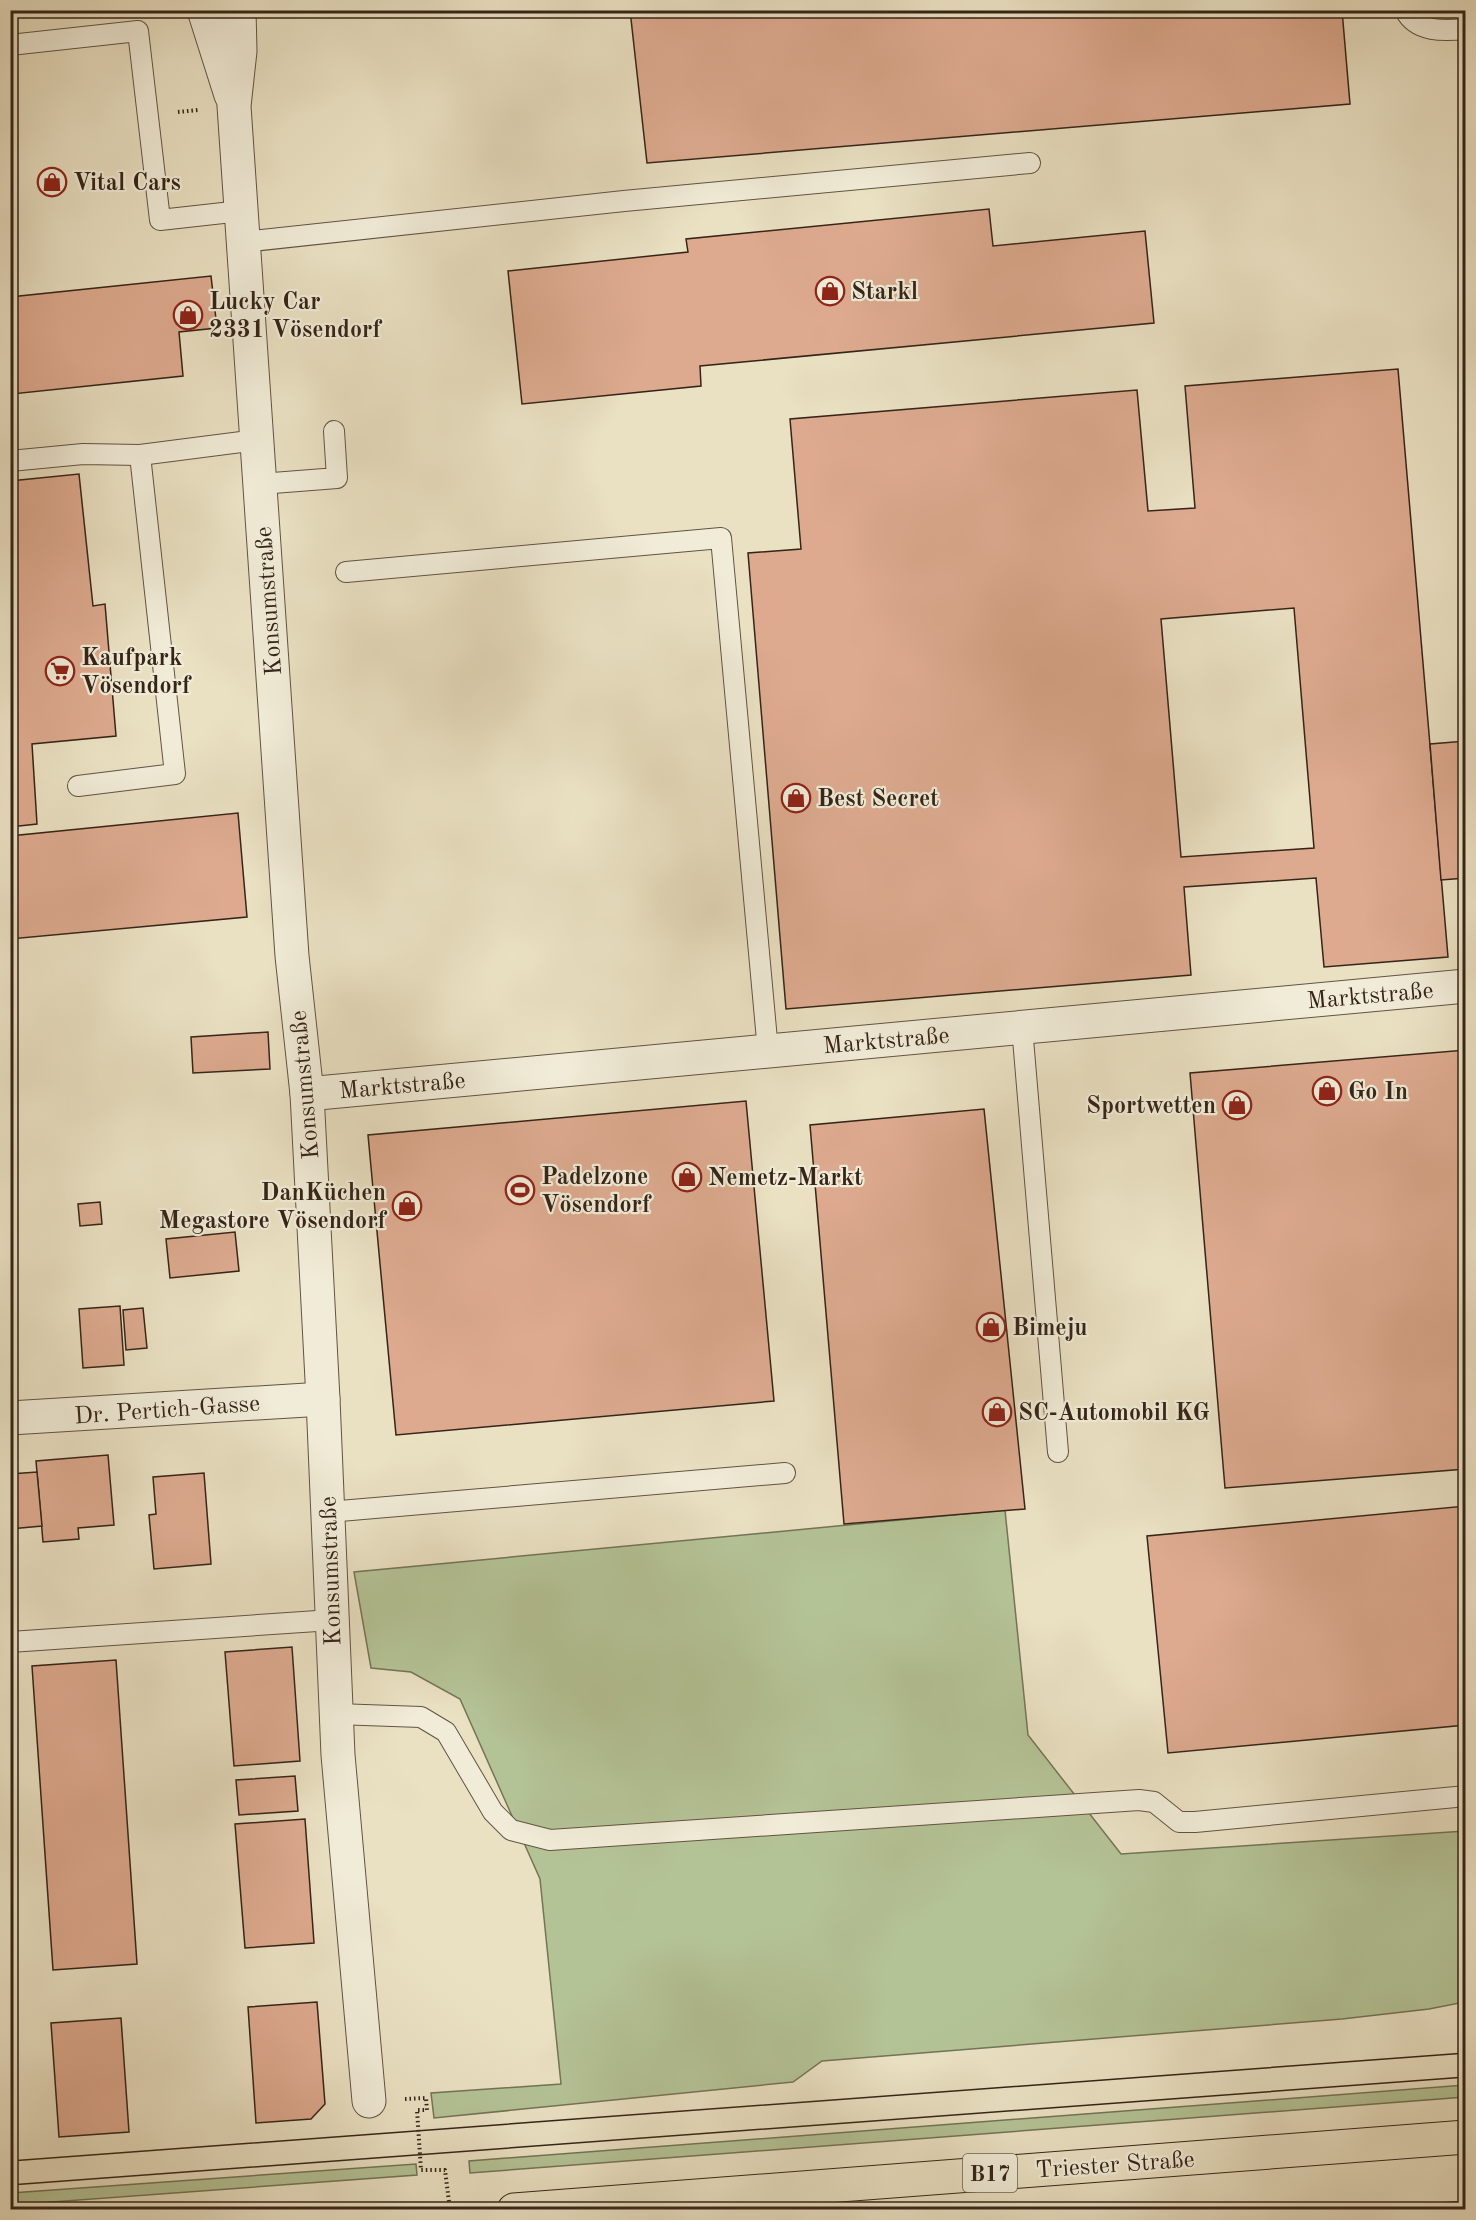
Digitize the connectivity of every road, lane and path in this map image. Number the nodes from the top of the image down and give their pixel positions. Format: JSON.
{"nodes":[{"id":1,"x":204,"y":10,"type":"edge"},
{"id":2,"x":239,"y":10,"type":"edge"},
{"id":3,"x":1405,"y":10,"type":"edge"},
{"id":4,"x":1466,"y":29,"type":"edge"},
{"id":5,"x":10,"y":45,"type":"edge"},
{"id":6,"x":234,"y":106,"type":"junction"},
{"id":7,"x":148,"y":116,"type":"junction"},
{"id":8,"x":1030,"y":163,"type":"dead end"},
{"id":9,"x":242,"y":227,"type":"junction"},
{"id":10,"x":334,"y":431,"type":"dead end"},
{"id":11,"x":257,"y":440,"type":"junction"},
{"id":12,"x":140,"y":454,"type":"junction"},
{"id":13,"x":10,"y":461,"type":"edge"},
{"id":14,"x":260,"y":484,"type":"junction"},
{"id":15,"x":346,"y":572,"type":"dead end"},
{"id":16,"x":78,"y":786,"type":"dead end"},
{"id":17,"x":1466,"y":986,"type":"edge"},
{"id":18,"x":1022,"y":1027,"type":"junction"},
{"id":19,"x":768,"y":1051,"type":"junction"},
{"id":20,"x":307,"y":1094,"type":"junction"},
{"id":21,"x":323,"y":1399,"type":"junction"},
{"id":22,"x":10,"y":1418,"type":"edge"},
{"id":23,"x":1058,"y":1452,"type":"dead end"},
{"id":24,"x":785,"y":1473,"type":"dead end"},
{"id":25,"x":328,"y":1512,"type":"junction"},
{"id":26,"x":332,"y":1620,"type":"junction"},
{"id":27,"x":10,"y":1642,"type":"edge"},
{"id":28,"x":336,"y":1714,"type":"junction"},
{"id":29,"x":1466,"y":1797,"type":"edge"},
{"id":30,"x":369,"y":2101,"type":"joint"},
{"id":31,"x":1466,"y":2137,"type":"edge"},
{"id":32,"x":450,"y":2210,"type":"edge"},
{"id":33,"x":514,"y":2210,"type":"edge"}],
"edges":[{"from":1,"to":6,"type":"street","name":"Konsumstraße"},
{"from":2,"to":6,"type":"street","name":"Konsumstraße"},
{"from":3,"to":4,"type":"lane"},
{"from":5,"to":7,"type":"lane"},
{"from":6,"to":7,"type":"path"},
{"from":6,"to":9,"type":"street","name":"Konsumstraße"},
{"from":7,"to":9,"type":"lane"},
{"from":8,"to":9,"type":"lane"},
{"from":9,"to":11,"type":"street","name":"Konsumstraße"},
{"from":10,"to":14,"type":"lane"},
{"from":11,"to":12,"type":"lane"},
{"from":11,"to":14,"type":"street","name":"Konsumstraße"},
{"from":12,"to":13,"type":"lane"},
{"from":12,"to":16,"type":"lane"},
{"from":14,"to":20,"type":"street","name":"Konsumstraße"},
{"from":15,"to":19,"type":"lane"},
{"from":17,"to":18,"type":"street","name":"Marktstraße"},
{"from":18,"to":19,"type":"street","name":"Marktstraße"},
{"from":18,"to":23,"type":"lane"},
{"from":19,"to":20,"type":"street","name":"Marktstraße"},
{"from":20,"to":21,"type":"street","name":"Konsumstraße"},
{"from":21,"to":22,"type":"street","name":"Dr. Pertich-Gasse"},
{"from":21,"to":25,"type":"street","name":"Konsumstraße"},
{"from":24,"to":25,"type":"lane"},
{"from":25,"to":26,"type":"street","name":"Konsumstraße"},
{"from":26,"to":27,"type":"lane"},
{"from":26,"to":28,"type":"street","name":"Konsumstraße"},
{"from":28,"to":29,"type":"lane"},
{"from":28,"to":30,"type":"street","name":"Konsumstraße"},
{"from":30,"to":32,"type":"path"},
{"from":31,"to":33,"type":"main road","name":"Triester Straße","number":"B17"}]}
